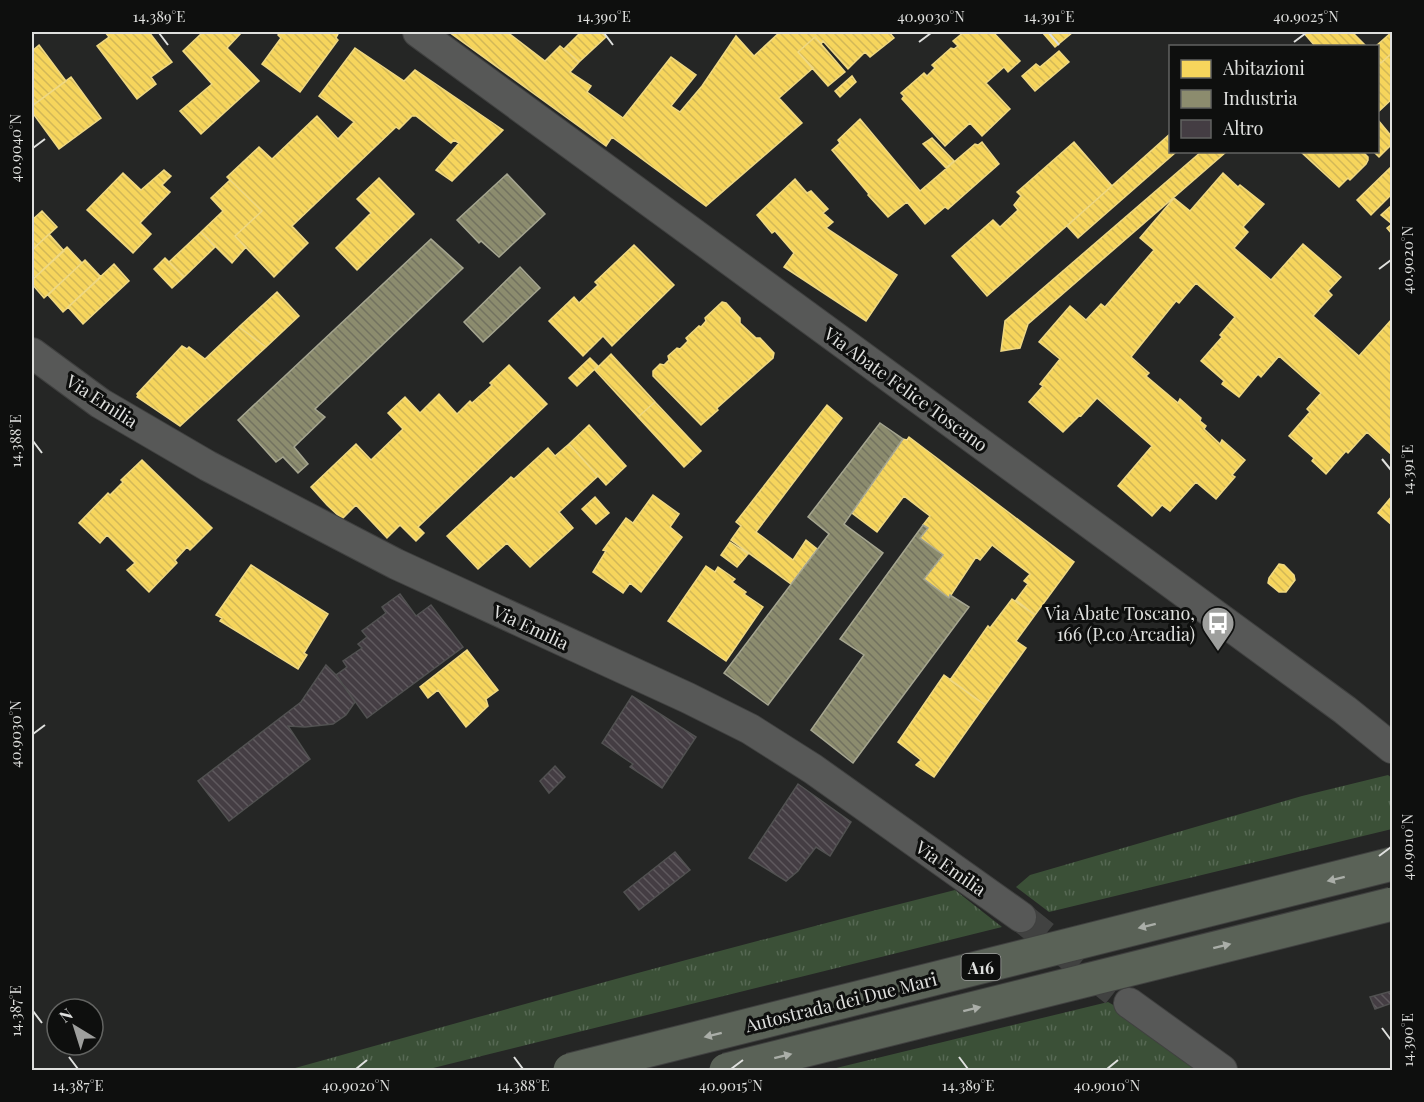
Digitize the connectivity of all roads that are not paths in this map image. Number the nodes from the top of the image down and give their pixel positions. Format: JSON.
{"nodes":[{"id":1,"x":418,"y":32,"type":"edge"},
{"id":2,"x":32,"y":352,"type":"edge"},
{"id":3,"x":1392,"y":748,"type":"edge"},
{"id":4,"x":1392,"y":864,"type":"edge"},
{"id":5,"x":1392,"y":904,"type":"edge"},
{"id":6,"x":1021,"y":917,"type":"tunnel mouth"},
{"id":7,"x":1129,"y":1003,"type":"tunnel mouth"},
{"id":8,"x":570,"y":1071,"type":"edge"},
{"id":9,"x":726,"y":1071,"type":"edge"},
{"id":10,"x":1222,"y":1071,"type":"edge"}],
"edges":[{"from":1,"to":3,"type":"street","name":"Via Abate Felice Toscano"},
{"from":2,"to":6,"type":"street","name":"Via Emilia"},
{"from":4,"to":8,"type":"highway","name":"Autostrada dei Due Mari","number":"A16","one_way":true,"bridge":true},
{"from":9,"to":5,"type":"highway","number":"A16","one_way":true,"bridge":true},
{"from":7,"to":10,"type":"street"}]}
